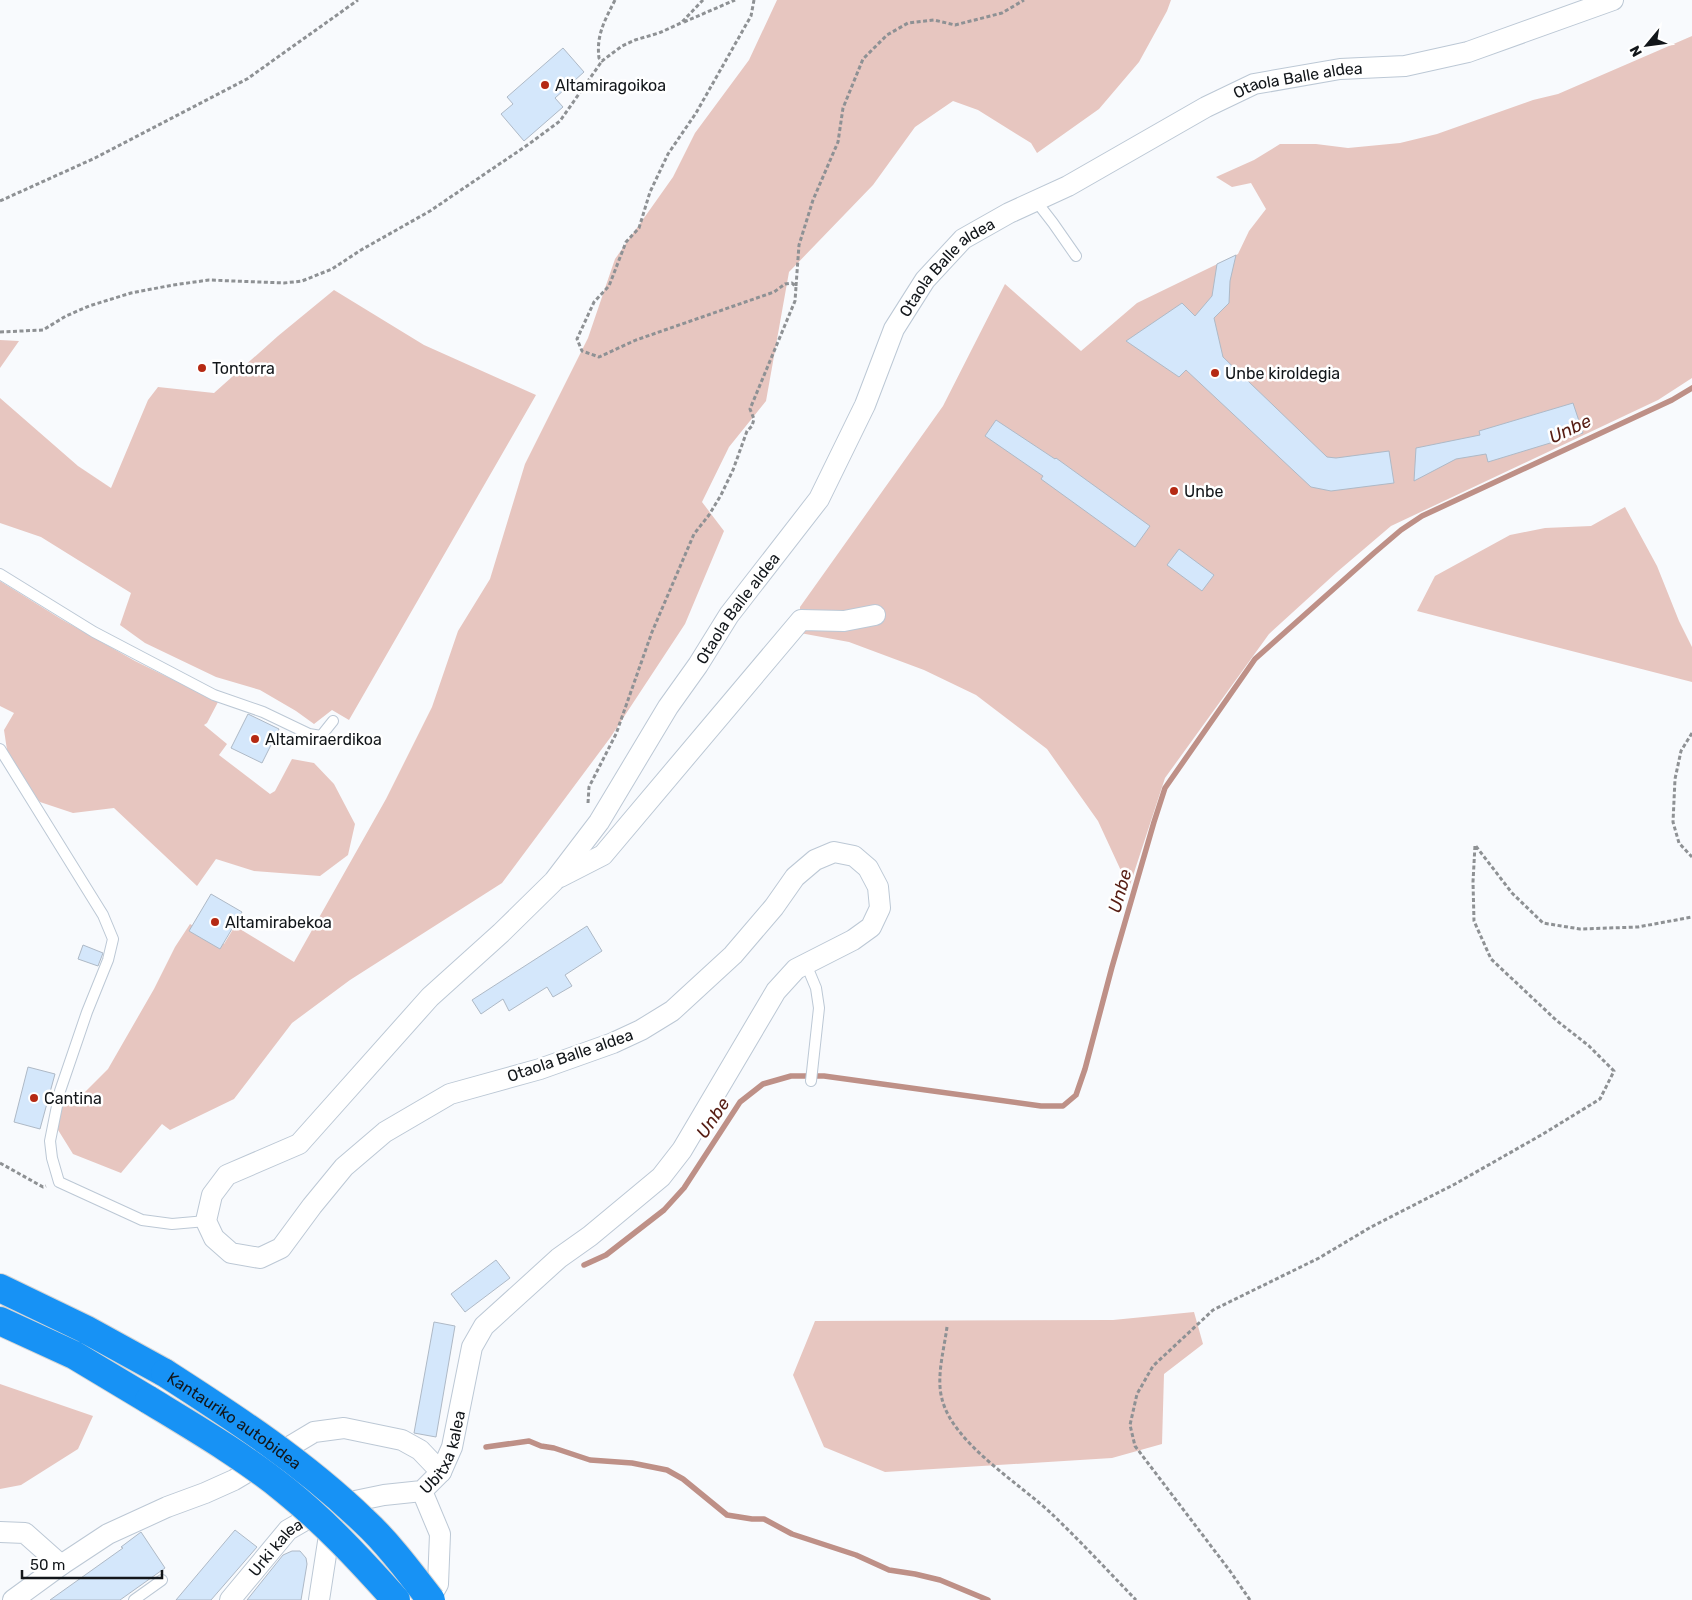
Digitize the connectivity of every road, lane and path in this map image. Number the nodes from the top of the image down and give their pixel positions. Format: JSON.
{"nodes":[{"id":1,"x":358,"y":0,"type":"edge"},
{"id":2,"x":615,"y":0,"type":"edge"},
{"id":3,"x":703,"y":0,"type":"edge"},
{"id":4,"x":735,"y":0,"type":"edge"},
{"id":5,"x":754,"y":0,"type":"edge"},
{"id":6,"x":1024,"y":0,"type":"edge"},
{"id":7,"x":1613,"y":0,"type":"edge"},
{"id":8,"x":681,"y":23,"type":"junction"},
{"id":9,"x":602,"y":61,"type":"junction"},
{"id":10,"x":0,"y":201,"type":"edge"},
{"id":11,"x":1036,"y":201,"type":"junction"},
{"id":12,"x":1076,"y":256,"type":"dead end"},
{"id":13,"x":796,"y":287,"type":"junction"},
{"id":14,"x":0,"y":332,"type":"edge"},
{"id":15,"x":0,"y":574,"type":"edge"},
{"id":16,"x":875,"y":615,"type":"dead end"},
{"id":17,"x":332,"y":721,"type":"dead end"},
{"id":18,"x":1692,"y":733,"type":"edge"},
{"id":19,"x":0,"y":749,"type":"edge"},
{"id":20,"x":588,"y":805,"type":"dead end"},
{"id":21,"x":1692,"y":857,"type":"edge"},
{"id":22,"x":554,"y":881,"type":"junction"},
{"id":23,"x":1692,"y":917,"type":"edge"},
{"id":24,"x":806,"y":964,"type":"junction"},
{"id":25,"x":811,"y":1081,"type":"dead end"},
{"id":26,"x":0,"y":1162,"type":"edge"},
{"id":27,"x":58,"y":1182,"type":"junction"},
{"id":28,"x":206,"y":1221,"type":"junction"},
{"id":29,"x":0,"y":1288,"type":"edge"},
{"id":30,"x":0,"y":1321,"type":"edge"},
{"id":31,"x":484,"y":1326,"type":"joint"},
{"id":32,"x":947,"y":1327,"type":"dead end"},
{"id":33,"x":441,"y":1472,"type":"junction"},
{"id":34,"x":422,"y":1491,"type":"junction"},
{"id":35,"x":332,"y":1516,"type":"junction"},
{"id":36,"x":0,"y":1532,"type":"edge"},
{"id":37,"x":61,"y":1565,"type":"junction"},
{"id":38,"x":162,"y":1580,"type":"dead end"},
{"id":39,"x":13,"y":1600,"type":"edge"},
{"id":40,"x":134,"y":1600,"type":"edge"},
{"id":41,"x":230,"y":1600,"type":"edge"},
{"id":42,"x":319,"y":1600,"type":"edge"},
{"id":43,"x":396,"y":1600,"type":"edge"},
{"id":44,"x":430,"y":1600,"type":"edge"},
{"id":45,"x":1136,"y":1600,"type":"edge"},
{"id":46,"x":1250,"y":1600,"type":"edge"}],
"edges":[{"from":1,"to":10,"type":"path"},
{"from":2,"to":9,"type":"path"},
{"from":3,"to":8,"type":"path"},
{"from":4,"to":8,"type":"path"},
{"from":5,"to":13,"type":"path"},
{"from":6,"to":13,"type":"path"},
{"from":7,"to":11,"type":"street","name":"Otaola Balle aldea"},
{"from":8,"to":9,"type":"path"},
{"from":9,"to":14,"type":"path"},
{"from":11,"to":12,"type":"lane"},
{"from":11,"to":22,"type":"street","name":"Otaola Balle aldea"},
{"from":13,"to":20,"type":"path"},
{"from":15,"to":17,"type":"lane"},
{"from":16,"to":22,"type":"street","name":"Otaola Balle aldea"},
{"from":18,"to":21,"type":"path"},
{"from":19,"to":27,"type":"lane"},
{"from":22,"to":28,"type":"street","name":"Otaola Balle aldea"},
{"from":23,"to":46,"type":"path"},
{"from":24,"to":25,"type":"lane"},
{"from":24,"to":28,"type":"street","name":"Otaola Balle aldea"},
{"from":24,"to":31,"type":"street","name":"Otaola Balle aldea"},
{"from":26,"to":27,"type":"path"},
{"from":27,"to":28,"type":"lane"},
{"from":29,"to":44,"type":"highway","name":"Kantauriko autobidea","bridge":true},
{"from":30,"to":43,"type":"highway","name":"Kantauriko autobidea","bridge":true},
{"from":31,"to":33,"type":"street","name":"Ubitxa kalea"},
{"from":32,"to":45,"type":"path"},
{"from":33,"to":34,"type":"street","name":"Ubitxa kalea"},
{"from":33,"to":37,"type":"street"},
{"from":34,"to":35,"type":"street","name":"Ubitxa kalea"},
{"from":34,"to":44,"type":"street"},
{"from":35,"to":41,"type":"street","name":"Urki kalea"},
{"from":35,"to":42,"type":"street"},
{"from":36,"to":37,"type":"street"},
{"from":37,"to":39,"type":"street"},
{"from":38,"to":40,"type":"lane"}]}
